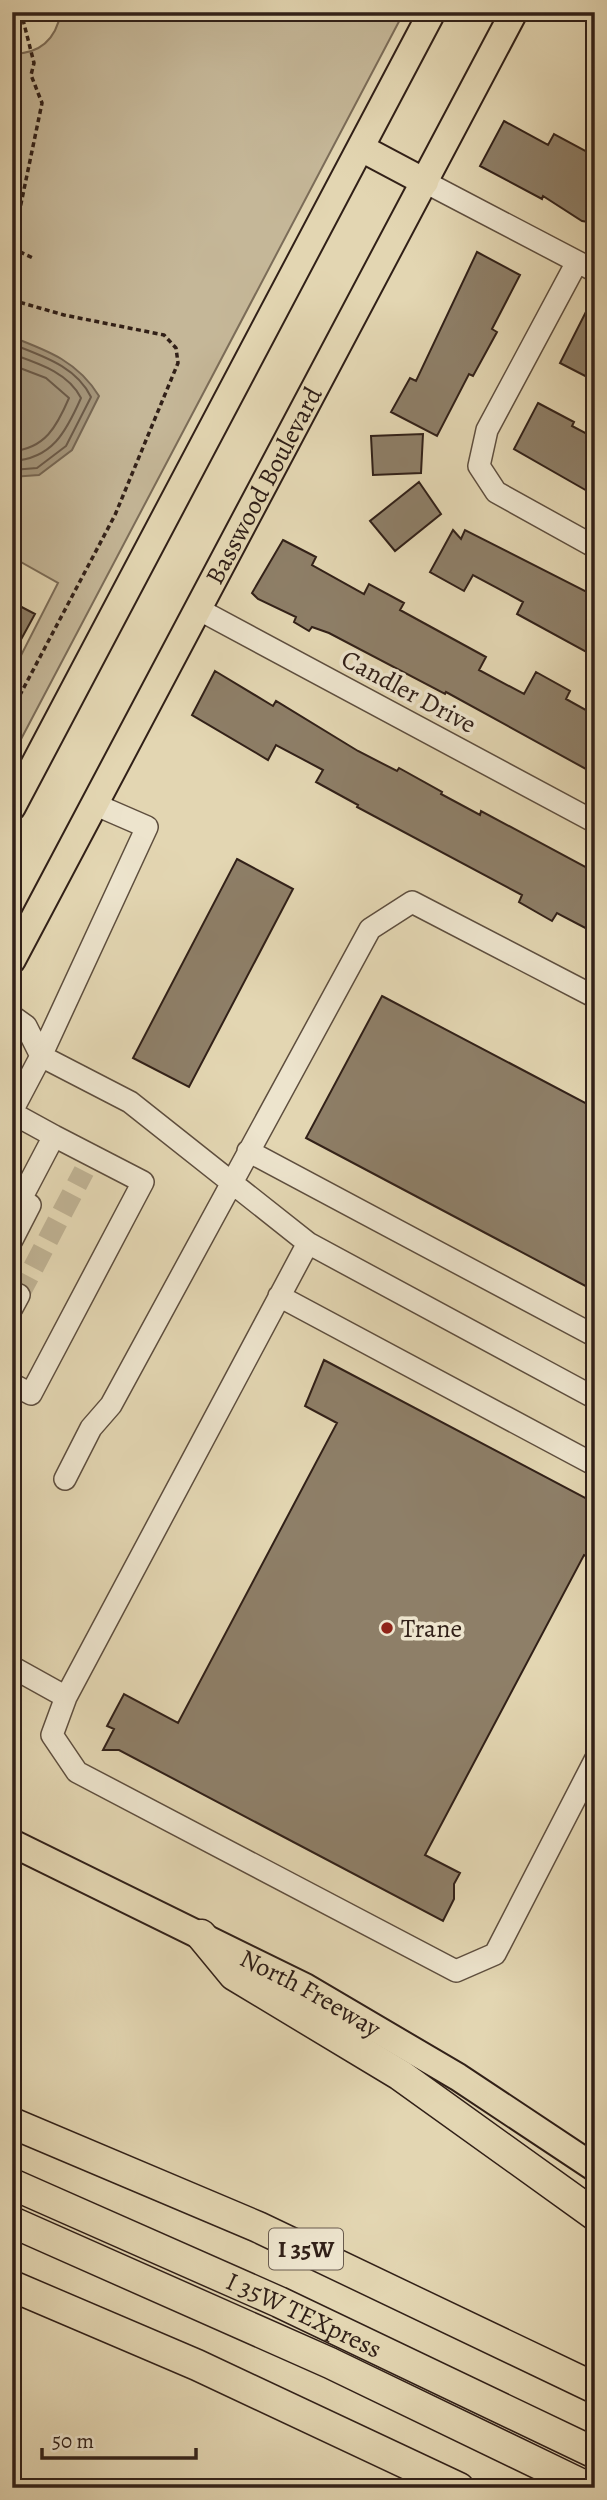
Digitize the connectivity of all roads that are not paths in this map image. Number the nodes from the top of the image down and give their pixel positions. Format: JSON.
{"nodes":[{"id":1,"x":432,"y":12,"type":"edge"},
{"id":2,"x":514,"y":12,"type":"edge"},
{"id":3,"x":361,"y":148,"type":"junction"},
{"id":4,"x":425,"y":182,"type":"junction"},
{"id":5,"x":586,"y":266,"type":"edge"},
{"id":6,"x":595,"y":547,"type":"edge"},
{"id":7,"x":198,"y":609,"type":"junction"},
{"id":8,"x":94,"y":804,"type":"junction"},
{"id":9,"x":12,"y":807,"type":"edge"},
{"id":10,"x":595,"y":822,"type":"edge"},
{"id":11,"x":12,"y":960,"type":"edge"},
{"id":12,"x":595,"y":996,"type":"edge"},
{"id":13,"x":12,"y":1016,"type":"edge"},
{"id":14,"x":41,"y":1056,"type":"junction"},
{"id":15,"x":19,"y":1081,"type":"edge"},
{"id":16,"x":12,"y":1112,"type":"edge"},
{"id":17,"x":50,"y":1143,"type":"junction"},
{"id":18,"x":248,"y":1151,"type":"junction"},
{"id":19,"x":231,"y":1182,"type":"junction"},
{"id":20,"x":12,"y":1192,"type":"edge"},
{"id":21,"x":12,"y":1216,"type":"edge"},
{"id":22,"x":12,"y":1240,"type":"edge"},
{"id":23,"x":308,"y":1243,"type":"junction"},
{"id":24,"x":279,"y":1296,"type":"junction"},
{"id":25,"x":595,"y":1336,"type":"edge"},
{"id":26,"x":12,"y":1384,"type":"edge"},
{"id":27,"x":595,"y":1398,"type":"edge"},
{"id":28,"x":595,"y":1465,"type":"edge"},
{"id":29,"x":65,"y":1479,"type":"dead end"},
{"id":30,"x":12,"y":1667,"type":"edge"},
{"id":31,"x":66,"y":1697,"type":"junction"},
{"id":32,"x":595,"y":1760,"type":"edge"},
{"id":33,"x":12,"y":1843,"type":"edge"},
{"id":34,"x":201,"y":1935,"type":"junction"},
{"id":35,"x":12,"y":2123,"type":"edge"},
{"id":36,"x":595,"y":2168,"type":"edge"},
{"id":37,"x":12,"y":2184,"type":"edge"},
{"id":38,"x":595,"y":2215,"type":"edge"},
{"id":39,"x":12,"y":2222,"type":"edge"},
{"id":40,"x":12,"y":2286,"type":"edge"},
{"id":41,"x":595,"y":2388,"type":"edge"},
{"id":42,"x":595,"y":2453,"type":"edge"},
{"id":43,"x":459,"y":2488,"type":"edge"},
{"id":44,"x":589,"y":2488,"type":"edge"}],
"edges":[{"from":1,"to":3,"type":"main road"},
{"from":2,"to":4,"type":"main road","name":"Basswood Boulevard"},
{"from":3,"to":4,"type":"main road"},
{"from":3,"to":9,"type":"main road"},
{"from":4,"to":5,"type":"street"},
{"from":4,"to":7,"type":"main road","name":"Basswood Boulevard"},
{"from":5,"to":6,"type":"street"},
{"from":7,"to":8,"type":"main road","name":"Basswood Boulevard"},
{"from":7,"to":10,"type":"street","name":"Candler Drive"},
{"from":8,"to":11,"type":"main road","name":"Basswood Boulevard"},
{"from":8,"to":14,"type":"street"},
{"from":12,"to":18,"type":"street"},
{"from":13,"to":14,"type":"street"},
{"from":14,"to":15,"type":"street"},
{"from":14,"to":19,"type":"street"},
{"from":15,"to":16,"type":"street"},
{"from":16,"to":17,"type":"street"},
{"from":17,"to":20,"type":"street"},
{"from":17,"to":21,"type":"street"},
{"from":17,"to":22,"type":"street"},
{"from":17,"to":26,"type":"street"},
{"from":18,"to":19,"type":"street"},
{"from":18,"to":25,"type":"street"},
{"from":19,"to":23,"type":"street"},
{"from":19,"to":29,"type":"street"},
{"from":23,"to":24,"type":"street"},
{"from":23,"to":27,"type":"street"},
{"from":24,"to":28,"type":"street"},
{"from":24,"to":31,"type":"street"},
{"from":30,"to":31,"type":"street"},
{"from":31,"to":32,"type":"street"},
{"from":33,"to":34,"type":"main road","name":"North Freeway"},
{"from":34,"to":36,"type":"main road","name":"North Freeway"},
{"from":34,"to":38,"type":"highway"},
{"from":35,"to":41,"type":"highway","number":"I 35W"},
{"from":37,"to":42,"type":"highway","name":"I 35W TEXpress"},
{"from":39,"to":44,"type":"highway","name":"I 35W TEXpress"},
{"from":40,"to":43,"type":"highway"}]}
